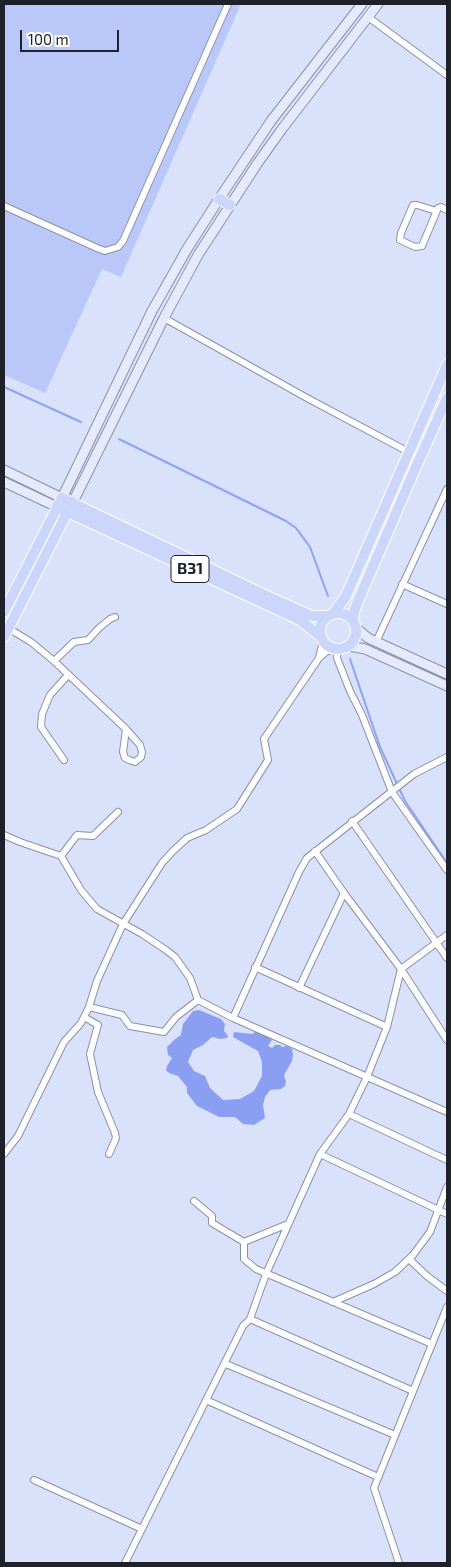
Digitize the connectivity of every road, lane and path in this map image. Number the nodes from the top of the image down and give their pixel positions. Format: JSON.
{"nodes":[{"id":1,"x":228,"y":4,"type":"edge"},
{"id":2,"x":362,"y":4,"type":"edge"},
{"id":3,"x":378,"y":4,"type":"edge"},
{"id":4,"x":368,"y":16,"type":"junction"},
{"id":5,"x":447,"y":75,"type":"edge"},
{"id":6,"x":219,"y":198,"type":"junction"},
{"id":7,"x":230,"y":205,"type":"junction"},
{"id":8,"x":4,"y":206,"type":"edge"},
{"id":9,"x":447,"y":210,"type":"edge"},
{"id":10,"x":436,"y":211,"type":"junction"},
{"id":11,"x":164,"y":318,"type":"junction"},
{"id":12,"x":447,"y":365,"type":"edge"},
{"id":13,"x":447,"y":398,"type":"edge"},
{"id":14,"x":408,"y":452,"type":"junction"},
{"id":15,"x":420,"y":458,"type":"junction"},
{"id":16,"x":4,"y":470,"type":"edge"},
{"id":17,"x":4,"y":482,"type":"edge"},
{"id":18,"x":447,"y":489,"type":"edge"},
{"id":19,"x":62,"y":498,"type":"junction"},
{"id":20,"x":72,"y":502,"type":"junction"},
{"id":21,"x":58,"y":507,"type":"junction"},
{"id":22,"x":68,"y":512,"type":"junction"},
{"id":23,"x":402,"y":584,"type":"junction"},
{"id":24,"x":447,"y":604,"type":"edge"},
{"id":25,"x":4,"y":612,"type":"edge"},
{"id":26,"x":331,"y":615,"type":"junction"},
{"id":27,"x":115,"y":617,"type":"dead end"},
{"id":28,"x":355,"y":625,"type":"junction"},
{"id":29,"x":6,"y":633,"type":"edge"},
{"id":30,"x":322,"y":638,"type":"junction"},
{"id":31,"x":376,"y":642,"type":"junction"},
{"id":32,"x":349,"y":646,"type":"junction"},
{"id":33,"x":335,"y":649,"type":"junction"},
{"id":34,"x":318,"y":658,"type":"junction"},
{"id":35,"x":54,"y":661,"type":"junction"},
{"id":36,"x":447,"y":674,"type":"edge"},
{"id":37,"x":68,"y":675,"type":"junction"},
{"id":38,"x":447,"y":686,"type":"edge"},
{"id":39,"x":126,"y":729,"type":"junction"},
{"id":40,"x":447,"y":757,"type":"edge"},
{"id":41,"x":64,"y":760,"type":"dead end"},
{"id":42,"x":392,"y":792,"type":"junction"},
{"id":43,"x":118,"y":812,"type":"dead end"},
{"id":44,"x":352,"y":821,"type":"junction"},
{"id":45,"x":4,"y":835,"type":"edge"},
{"id":46,"x":315,"y":851,"type":"junction"},
{"id":47,"x":61,"y":856,"type":"junction"},
{"id":48,"x":447,"y":870,"type":"edge"},
{"id":49,"x":344,"y":893,"type":"junction"},
{"id":50,"x":123,"y":924,"type":"junction"},
{"id":51,"x":447,"y":935,"type":"edge"},
{"id":52,"x":437,"y":942,"type":"junction"},
{"id":53,"x":447,"y":958,"type":"edge"},
{"id":54,"x":255,"y":967,"type":"junction"},
{"id":55,"x":401,"y":969,"type":"junction"},
{"id":56,"x":299,"y":988,"type":"junction"},
{"id":57,"x":198,"y":1000,"type":"junction"},
{"id":58,"x":89,"y":1006,"type":"junction"},
{"id":59,"x":84,"y":1017,"type":"junction"},
{"id":60,"x":233,"y":1018,"type":"junction"},
{"id":61,"x":387,"y":1027,"type":"junction"},
{"id":62,"x":447,"y":1040,"type":"edge"},
{"id":63,"x":367,"y":1077,"type":"junction"},
{"id":64,"x":447,"y":1112,"type":"edge"},
{"id":65,"x":349,"y":1114,"type":"junction"},
{"id":66,"x":4,"y":1154,"type":"edge"},
{"id":67,"x":109,"y":1154,"type":"dead end"},
{"id":68,"x":320,"y":1154,"type":"junction"},
{"id":69,"x":447,"y":1160,"type":"edge"},
{"id":70,"x":447,"y":1187,"type":"edge"},
{"id":71,"x":194,"y":1201,"type":"dead end"},
{"id":72,"x":438,"y":1210,"type":"junction"},
{"id":73,"x":447,"y":1214,"type":"edge"},
{"id":74,"x":288,"y":1224,"type":"junction"},
{"id":75,"x":244,"y":1242,"type":"junction"},
{"id":76,"x":409,"y":1259,"type":"junction"},
{"id":77,"x":266,"y":1274,"type":"junction"},
{"id":78,"x":447,"y":1291,"type":"edge"},
{"id":79,"x":333,"y":1302,"type":"junction"},
{"id":80,"x":447,"y":1307,"type":"edge"},
{"id":81,"x":250,"y":1319,"type":"junction"},
{"id":82,"x":432,"y":1344,"type":"junction"},
{"id":83,"x":226,"y":1364,"type":"junction"},
{"id":84,"x":412,"y":1391,"type":"junction"},
{"id":85,"x":206,"y":1400,"type":"junction"},
{"id":86,"x":395,"y":1435,"type":"junction"},
{"id":87,"x":378,"y":1477,"type":"junction"},
{"id":88,"x":34,"y":1480,"type":"dead end"},
{"id":89,"x":142,"y":1529,"type":"junction"},
{"id":90,"x":125,"y":1563,"type":"edge"},
{"id":91,"x":399,"y":1563,"type":"edge"}],
"edges":[{"from":1,"to":8,"type":"street"},
{"from":2,"to":6,"type":"street"},
{"from":3,"to":4,"type":"street"},
{"from":4,"to":5,"type":"street"},
{"from":4,"to":7,"type":"street"},
{"from":6,"to":7,"type":"main road"},
{"from":6,"to":19,"type":"street"},
{"from":7,"to":11,"type":"street"},
{"from":9,"to":10,"type":"street"},
{"from":10,"to":10,"type":"street"},
{"from":11,"to":14,"type":"street"},
{"from":11,"to":20,"type":"street"},
{"from":12,"to":14,"type":"main road"},
{"from":13,"to":15,"type":"main road"},
{"from":14,"to":15,"type":"street"},
{"from":14,"to":26,"type":"main road"},
{"from":15,"to":28,"type":"main road"},
{"from":16,"to":19,"type":"street"},
{"from":17,"to":21,"type":"street"},
{"from":18,"to":23,"type":"street"},
{"from":19,"to":20,"type":"main road","number":"B31"},
{"from":19,"to":21,"type":"main road"},
{"from":20,"to":22,"type":"main road"},
{"from":20,"to":26,"type":"main road","number":"B31"},
{"from":21,"to":22,"type":"main road","number":"B31"},
{"from":21,"to":25,"type":"main road"},
{"from":22,"to":29,"type":"main road"},
{"from":22,"to":30,"type":"main road","number":"B31"},
{"from":23,"to":24,"type":"street"},
{"from":23,"to":31,"type":"street"},
{"from":26,"to":28,"type":"main road"},
{"from":26,"to":30,"type":"main road"},
{"from":27,"to":35,"type":"street"},
{"from":28,"to":31,"type":"street"},
{"from":28,"to":32,"type":"main road"},
{"from":29,"to":35,"type":"street"},
{"from":30,"to":33,"type":"main road"},
{"from":30,"to":34,"type":"street"},
{"from":31,"to":36,"type":"street"},
{"from":32,"to":33,"type":"main road"},
{"from":32,"to":38,"type":"street"},
{"from":33,"to":34,"type":"street"},
{"from":33,"to":42,"type":"street"},
{"from":34,"to":50,"type":"street"},
{"from":35,"to":37,"type":"street"},
{"from":37,"to":39,"type":"street"},
{"from":37,"to":41,"type":"street"},
{"from":39,"to":39,"type":"street"},
{"from":40,"to":42,"type":"street"},
{"from":42,"to":44,"type":"street"},
{"from":42,"to":48,"type":"street"},
{"from":43,"to":47,"type":"street"},
{"from":44,"to":46,"type":"street"},
{"from":44,"to":52,"type":"street"},
{"from":45,"to":47,"type":"street"},
{"from":46,"to":49,"type":"street"},
{"from":46,"to":54,"type":"street"},
{"from":47,"to":50,"type":"street"},
{"from":49,"to":55,"type":"street"},
{"from":49,"to":56,"type":"street"},
{"from":50,"to":57,"type":"street"},
{"from":50,"to":58,"type":"street"},
{"from":51,"to":52,"type":"street"},
{"from":52,"to":53,"type":"street"},
{"from":52,"to":55,"type":"street"},
{"from":54,"to":56,"type":"street"},
{"from":54,"to":60,"type":"street"},
{"from":55,"to":61,"type":"street"},
{"from":55,"to":62,"type":"street"},
{"from":56,"to":61,"type":"street"},
{"from":57,"to":58,"type":"street"},
{"from":57,"to":60,"type":"street"},
{"from":58,"to":59,"type":"street"},
{"from":59,"to":66,"type":"street"},
{"from":59,"to":67,"type":"street"},
{"from":60,"to":63,"type":"street"},
{"from":61,"to":63,"type":"street"},
{"from":63,"to":64,"type":"street"},
{"from":63,"to":65,"type":"street"},
{"from":65,"to":68,"type":"street"},
{"from":65,"to":69,"type":"street"},
{"from":68,"to":72,"type":"street"},
{"from":68,"to":74,"type":"street"},
{"from":70,"to":72,"type":"street"},
{"from":71,"to":75,"type":"street"},
{"from":72,"to":73,"type":"street"},
{"from":72,"to":76,"type":"street"},
{"from":74,"to":75,"type":"street"},
{"from":74,"to":77,"type":"street"},
{"from":75,"to":77,"type":"street"},
{"from":76,"to":78,"type":"street"},
{"from":76,"to":79,"type":"street"},
{"from":77,"to":79,"type":"street"},
{"from":77,"to":81,"type":"street"},
{"from":79,"to":82,"type":"street"},
{"from":80,"to":82,"type":"street"},
{"from":81,"to":83,"type":"street"},
{"from":81,"to":84,"type":"street"},
{"from":82,"to":84,"type":"street"},
{"from":83,"to":85,"type":"street"},
{"from":83,"to":86,"type":"street"},
{"from":84,"to":86,"type":"street"},
{"from":85,"to":87,"type":"street"},
{"from":85,"to":89,"type":"street"},
{"from":86,"to":87,"type":"street"},
{"from":87,"to":91,"type":"street"},
{"from":88,"to":89,"type":"street"},
{"from":89,"to":90,"type":"street"}]}
